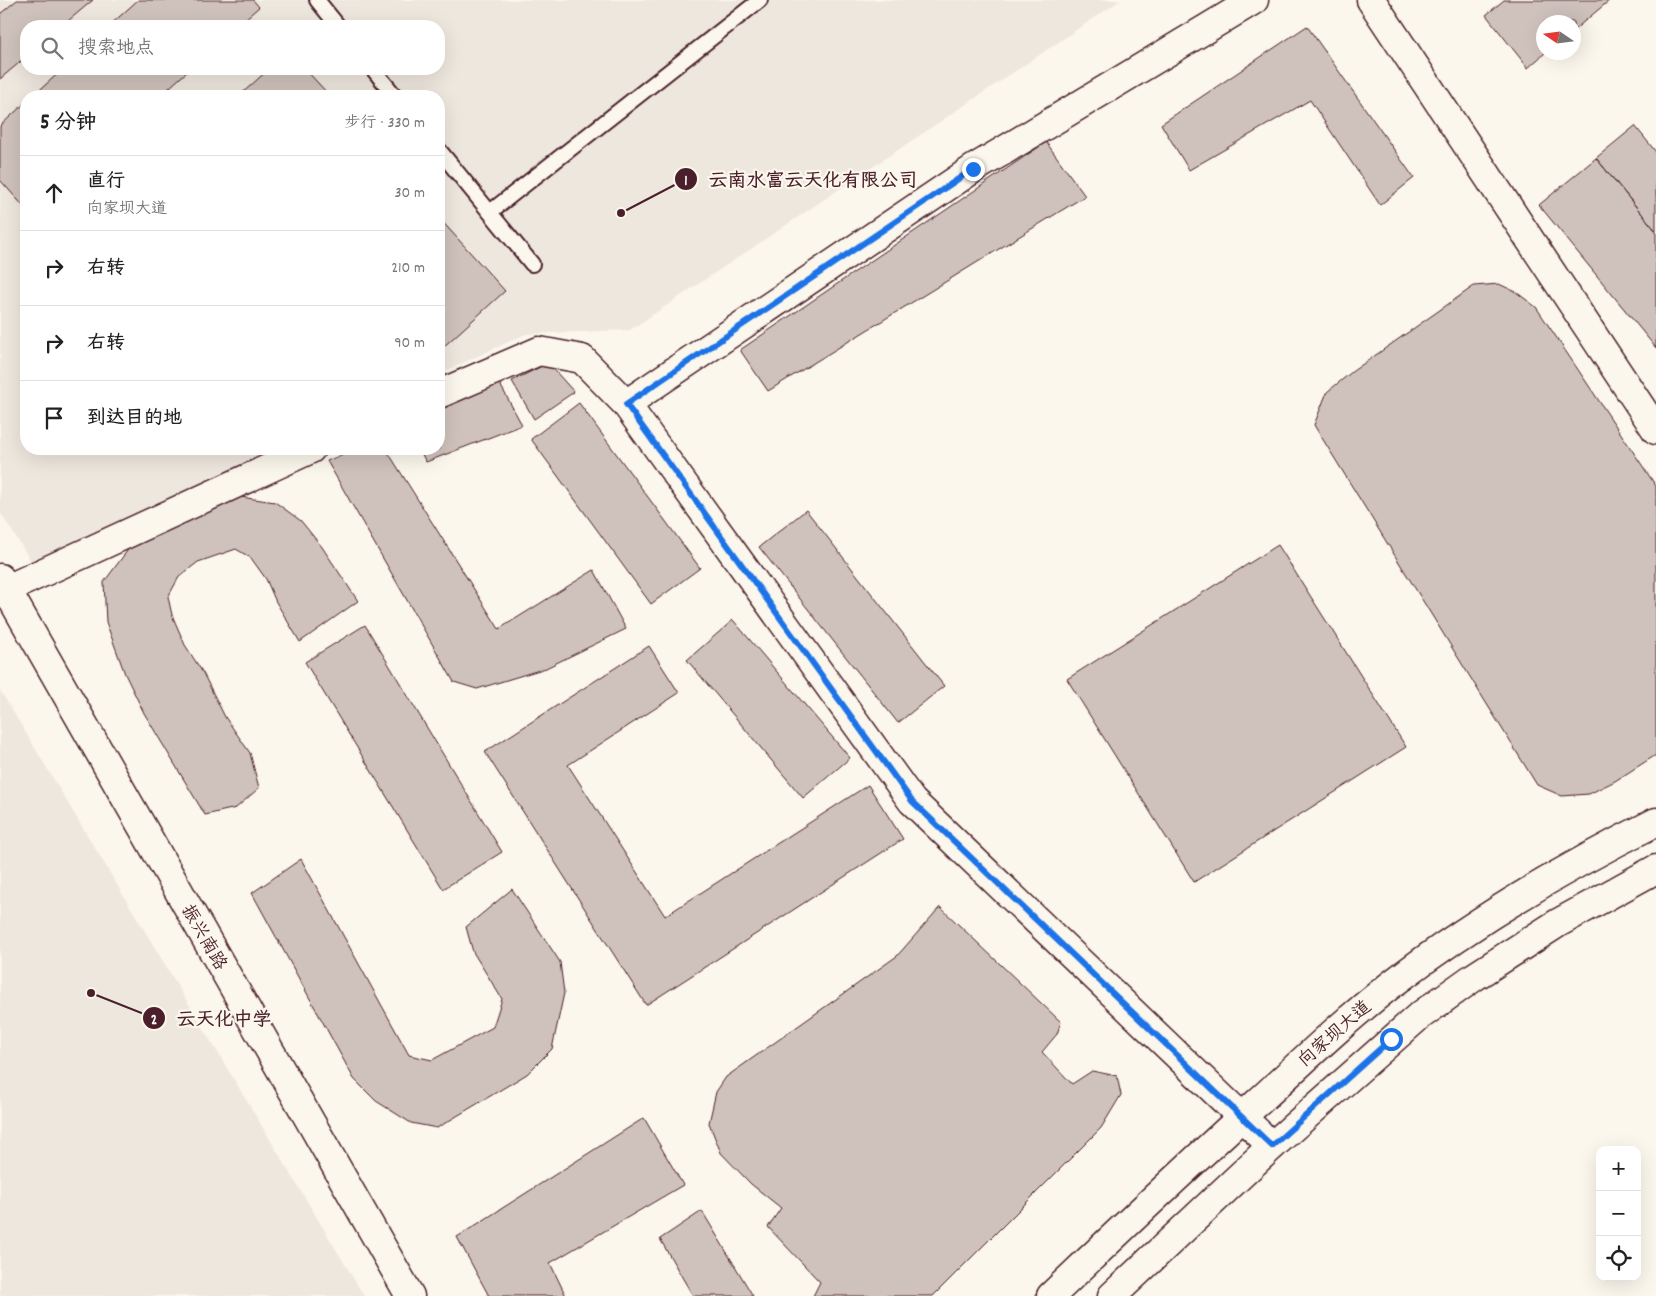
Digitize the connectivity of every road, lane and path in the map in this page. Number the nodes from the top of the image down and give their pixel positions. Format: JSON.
{"nodes":[{"id":1,"x":317,"y":0,"type":"edge"},
{"id":2,"x":760,"y":0,"type":"edge"},
{"id":3,"x":1254,"y":0,"type":"edge"},
{"id":4,"x":1371,"y":0,"type":"edge"},
{"id":5,"x":333,"y":20,"type":"edge"},
{"id":6,"x":378,"y":75,"type":"edge"},
{"id":7,"x":390,"y":90,"type":"edge"},
{"id":8,"x":445,"y":157,"type":"edge"},
{"id":9,"x":490,"y":212,"type":"junction"},
{"id":10,"x":532,"y":264,"type":"dead end"},
{"id":11,"x":445,"y":391,"type":"edge"},
{"id":12,"x":626,"y":404,"type":"junction"},
{"id":13,"x":1656,"y":430,"type":"edge"},
{"id":14,"x":297,"y":455,"type":"edge"},
{"id":15,"x":3,"y":584,"type":"edge"},
{"id":16,"x":1656,"y":822,"type":"edge"},
{"id":17,"x":1656,"y":869,"type":"edge"},
{"id":18,"x":1242,"y":1117,"type":"junction"},
{"id":19,"x":1272,"y":1146,"type":"junction"},
{"id":20,"x":410,"y":1296,"type":"edge"},
{"id":21,"x":1051,"y":1296,"type":"edge"},
{"id":22,"x":1112,"y":1296,"type":"edge"}],
"edges":[{"from":1,"to":5,"type":"lane"},
{"from":2,"to":9,"type":"lane"},
{"from":3,"to":12,"type":"street"},
{"from":4,"to":13,"type":"street"},
{"from":6,"to":7,"type":"lane"},
{"from":8,"to":9,"type":"lane"},
{"from":9,"to":10,"type":"lane"},
{"from":11,"to":12,"type":"street"},
{"from":12,"to":18,"type":"street"},
{"from":14,"to":15,"type":"street"},
{"from":15,"to":20,"type":"street","name":"振兴南路"},
{"from":16,"to":18,"type":"street","name":"向家坝大道"},
{"from":17,"to":19,"type":"street"},
{"from":18,"to":19,"type":"street"},
{"from":18,"to":21,"type":"street","name":"向家坝大道"},
{"from":19,"to":22,"type":"street"}]}
